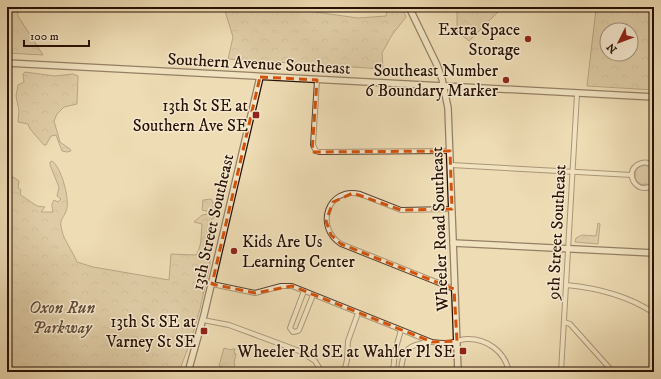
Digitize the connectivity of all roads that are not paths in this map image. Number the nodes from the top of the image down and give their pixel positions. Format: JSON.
{"nodes":[{"id":1,"x":409,"y":7,"type":"edge"},
{"id":2,"x":7,"y":63,"type":"edge"},
{"id":3,"x":260,"y":77,"type":"junction"},
{"id":4,"x":317,"y":80,"type":"junction"},
{"id":5,"x":444,"y":86,"type":"junction"},
{"id":6,"x":577,"y":94,"type":"junction"},
{"id":7,"x":654,"y":97,"type":"edge"},
{"id":8,"x":450,"y":151,"type":"junction"},
{"id":9,"x":451,"y":165,"type":"junction"},
{"id":10,"x":654,"y":167,"type":"edge"},
{"id":11,"x":572,"y":171,"type":"junction"},
{"id":12,"x":632,"y":175,"type":"junction"},
{"id":13,"x":654,"y":184,"type":"edge"},
{"id":14,"x":452,"y":209,"type":"junction"},
{"id":15,"x":453,"y":243,"type":"junction"},
{"id":16,"x":568,"y":249,"type":"junction"},
{"id":17,"x":654,"y":253,"type":"edge"},
{"id":18,"x":212,"y":284,"type":"junction"},
{"id":19,"x":566,"y":285,"type":"junction"},
{"id":20,"x":454,"y":289,"type":"junction"},
{"id":21,"x":304,"y":291,"type":"junction"},
{"id":22,"x":313,"y":294,"type":"junction"},
{"id":23,"x":358,"y":313,"type":"junction"},
{"id":24,"x":654,"y":313,"type":"edge"},
{"id":25,"x":203,"y":320,"type":"junction"},
{"id":26,"x":564,"y":322,"type":"junction"},
{"id":27,"x":401,"y":330,"type":"junction"},
{"id":28,"x":457,"y":341,"type":"junction"},
{"id":29,"x":432,"y":342,"type":"junction"},
{"id":30,"x":395,"y":352,"type":"junction"},
{"id":31,"x":405,"y":352,"type":"junction"},
{"id":32,"x":188,"y":372,"type":"edge"},
{"id":33,"x":322,"y":372,"type":"edge"},
{"id":34,"x":343,"y":372,"type":"edge"},
{"id":35,"x":393,"y":372,"type":"edge"},
{"id":36,"x":401,"y":372,"type":"edge"},
{"id":37,"x":458,"y":372,"type":"edge"},
{"id":38,"x":509,"y":372,"type":"edge"},
{"id":39,"x":561,"y":372,"type":"edge"},
{"id":40,"x":613,"y":372,"type":"edge"}],
"edges":[{"from":1,"to":5,"type":"main road","name":"Wheeler Road Southeast"},
{"from":2,"to":3,"type":"main road","name":"Southern Avenue Southeast"},
{"from":3,"to":4,"type":"main road","name":"Southern Avenue Southeast"},
{"from":3,"to":18,"type":"main road","name":"13th Street Southeast"},
{"from":4,"to":5,"type":"main road","name":"Southern Avenue Southeast"},
{"from":4,"to":8,"type":"street"},
{"from":5,"to":6,"type":"main road","name":"Southern Avenue Southeast"},
{"from":5,"to":8,"type":"main road","name":"Wheeler Road Southeast"},
{"from":6,"to":7,"type":"main road","name":"Southern Avenue Southeast"},
{"from":6,"to":11,"type":"street","name":"9th Street Southeast"},
{"from":8,"to":9,"type":"main road","name":"Wheeler Road Southeast"},
{"from":9,"to":11,"type":"street"},
{"from":9,"to":14,"type":"main road","name":"Wheeler Road Southeast"},
{"from":10,"to":12,"type":"street"},
{"from":11,"to":12,"type":"street"},
{"from":11,"to":16,"type":"street","name":"9th Street Southeast"},
{"from":12,"to":13,"type":"street"},
{"from":14,"to":15,"type":"main road","name":"Wheeler Road Southeast"},
{"from":14,"to":20,"type":"street"},
{"from":15,"to":16,"type":"main road"},
{"from":15,"to":20,"type":"main road","name":"Wheeler Road Southeast"},
{"from":16,"to":17,"type":"main road"},
{"from":16,"to":19,"type":"street","name":"9th Street Southeast"},
{"from":18,"to":21,"type":"street"},
{"from":18,"to":25,"type":"main road","name":"13th Street Southeast"},
{"from":19,"to":24,"type":"street"},
{"from":19,"to":26,"type":"street","name":"9th Street Southeast"},
{"from":20,"to":28,"type":"main road","name":"Wheeler Road Southeast"},
{"from":21,"to":22,"type":"street"},
{"from":21,"to":22,"type":"street"},
{"from":22,"to":23,"type":"street"},
{"from":23,"to":27,"type":"street"},
{"from":23,"to":34,"type":"street"},
{"from":25,"to":32,"type":"main road","name":"13th Street Southeast"},
{"from":25,"to":33,"type":"street"},
{"from":26,"to":39,"type":"street","name":"9th Street Southeast"},
{"from":26,"to":40,"type":"street"},
{"from":27,"to":29,"type":"street"},
{"from":27,"to":30,"type":"street"},
{"from":28,"to":29,"type":"street"},
{"from":28,"to":37,"type":"main road","name":"Wheeler Road Southeast"},
{"from":28,"to":38,"type":"street"},
{"from":29,"to":31,"type":"street"},
{"from":30,"to":31,"type":"street"},
{"from":30,"to":35,"type":"street"},
{"from":31,"to":36,"type":"street"}]}
